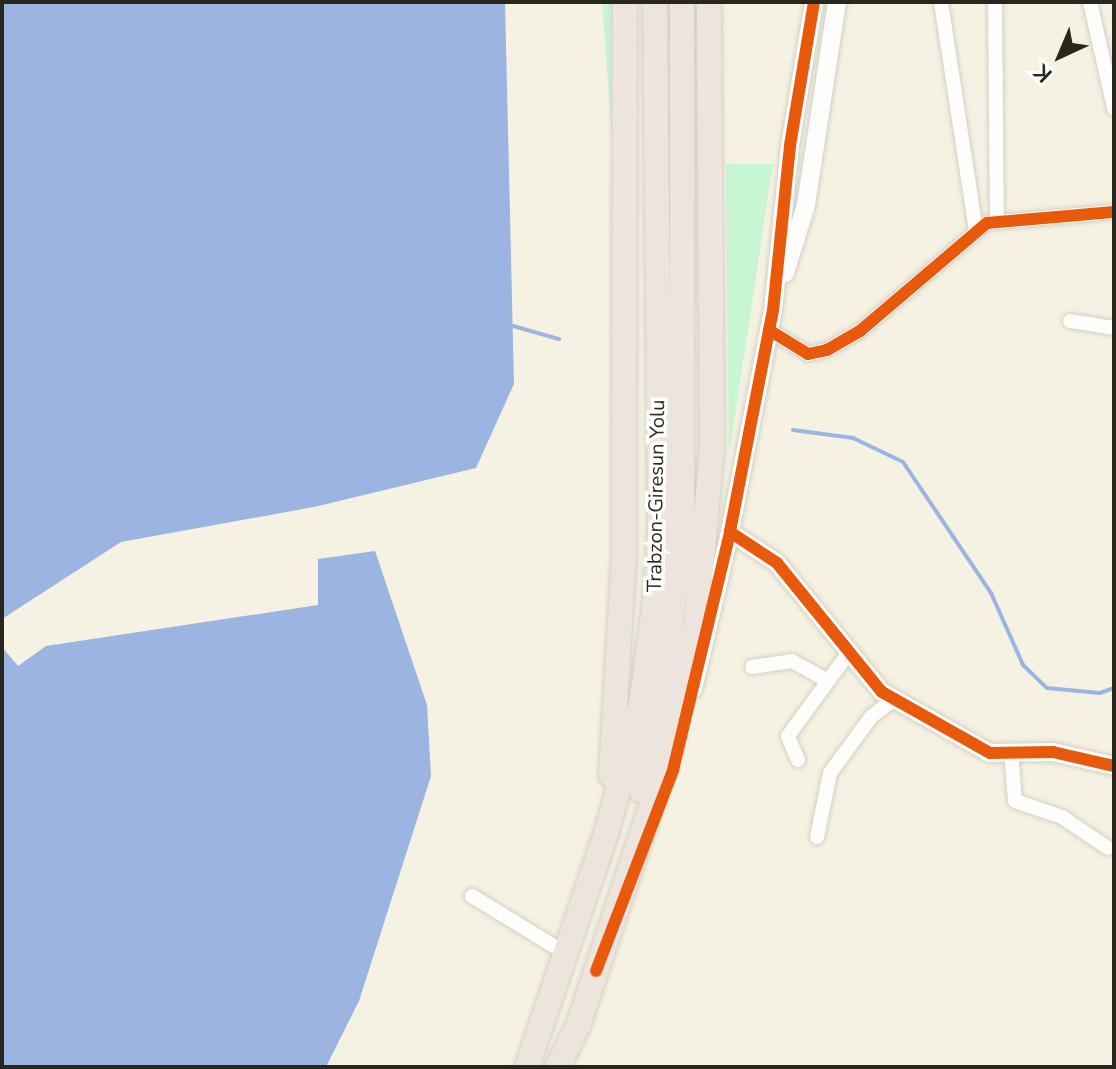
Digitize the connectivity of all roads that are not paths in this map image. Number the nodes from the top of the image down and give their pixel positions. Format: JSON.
{"nodes":[{"id":1,"x":625,"y":2,"type":"edge"},
{"id":2,"x":655,"y":2,"type":"edge"},
{"id":3,"x":682,"y":2,"type":"edge"},
{"id":4,"x":709,"y":2,"type":"edge"},
{"id":5,"x":814,"y":2,"type":"edge"},
{"id":6,"x":837,"y":2,"type":"edge"},
{"id":7,"x":941,"y":2,"type":"edge"},
{"id":8,"x":995,"y":2,"type":"edge"},
{"id":9,"x":1090,"y":2,"type":"edge"},
{"id":10,"x":1114,"y":108,"type":"edge"},
{"id":11,"x":1114,"y":212,"type":"edge"},
{"id":12,"x":997,"y":220,"type":"junction"},
{"id":13,"x":976,"y":230,"type":"junction"},
{"id":14,"x":773,"y":310,"type":"junction"},
{"id":15,"x":1070,"y":321,"type":"dead end"},
{"id":16,"x":1114,"y":328,"type":"edge"},
{"id":17,"x":769,"y":330,"type":"junction"},
{"id":18,"x":730,"y":532,"type":"junction"},
{"id":19,"x":850,"y":651,"type":"junction"},
{"id":20,"x":752,"y":667,"type":"dead end"},
{"id":21,"x":828,"y":681,"type":"junction"},
{"id":22,"x":894,"y":699,"type":"junction"},
{"id":23,"x":1011,"y":752,"type":"junction"},
{"id":24,"x":798,"y":760,"type":"dead end"},
{"id":25,"x":1114,"y":766,"type":"edge"},
{"id":26,"x":607,"y":831,"type":"junction"},
{"id":27,"x":817,"y":837,"type":"dead end"},
{"id":28,"x":1108,"y":848,"type":"dead end"},
{"id":29,"x":472,"y":896,"type":"dead end"},
{"id":30,"x":565,"y":953,"type":"junction"},
{"id":31,"x":596,"y":971,"type":"junction"},
{"id":32,"x":527,"y":1067,"type":"edge"},
{"id":33,"x":556,"y":1067,"type":"edge"}],
"edges":[{"from":1,"to":26,"type":"highway"},
{"from":2,"to":26,"type":"highway","name":"Trabzon-Giresun Yolu"},
{"from":3,"to":33,"type":"highway","name":"Trabzon-Giresun Yolu"},
{"from":4,"to":31,"type":"highway"},
{"from":5,"to":14,"type":"street"},
{"from":6,"to":14,"type":"street"},
{"from":7,"to":13,"type":"street"},
{"from":8,"to":12,"type":"street"},
{"from":9,"to":10,"type":"street"},
{"from":11,"to":12,"type":"street"},
{"from":12,"to":13,"type":"street"},
{"from":13,"to":17,"type":"street"},
{"from":14,"to":17,"type":"street"},
{"from":15,"to":16,"type":"street"},
{"from":17,"to":18,"type":"street"},
{"from":18,"to":19,"type":"street"},
{"from":18,"to":31,"type":"street"},
{"from":19,"to":21,"type":"street"},
{"from":19,"to":22,"type":"street"},
{"from":20,"to":21,"type":"street"},
{"from":21,"to":24,"type":"street"},
{"from":22,"to":23,"type":"street"},
{"from":22,"to":27,"type":"street"},
{"from":23,"to":25,"type":"street"},
{"from":23,"to":28,"type":"street"},
{"from":26,"to":30,"type":"highway","name":"Trabzon-Giresun Yolu"},
{"from":29,"to":30,"type":"street"},
{"from":30,"to":32,"type":"highway","name":"Trabzon-Giresun Yolu"},
{"from":31,"to":33,"type":"highway"}]}
